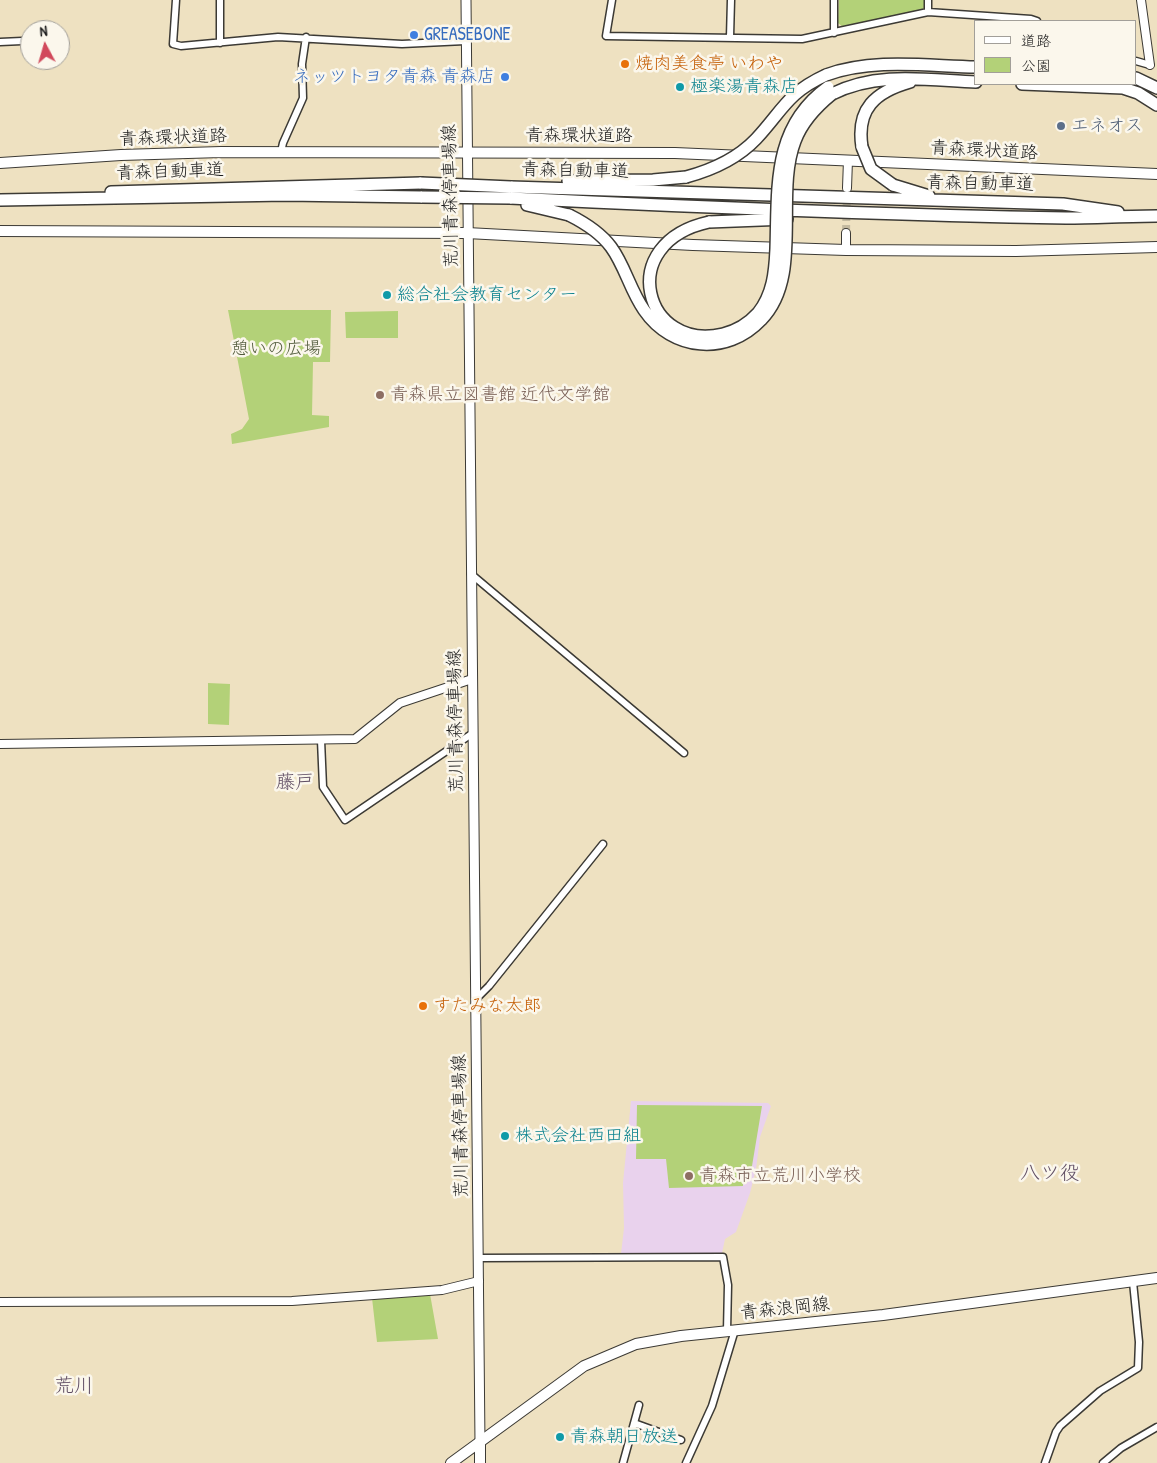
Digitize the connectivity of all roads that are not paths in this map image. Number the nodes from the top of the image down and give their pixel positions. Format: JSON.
{"nodes":[{"id":1,"x":176,"y":0,"type":"edge"},
{"id":2,"x":220,"y":0,"type":"edge"},
{"id":3,"x":466,"y":0,"type":"edge"},
{"id":4,"x":612,"y":0,"type":"edge"},
{"id":5,"x":731,"y":0,"type":"edge"},
{"id":6,"x":834,"y":0,"type":"edge"},
{"id":7,"x":928,"y":0,"type":"edge"},
{"id":8,"x":1141,"y":0,"type":"edge"},
{"id":9,"x":928,"y":12,"type":"junction"},
{"id":10,"x":1034,"y":20,"type":"edge"},
{"id":11,"x":834,"y":32,"type":"junction"},
{"id":12,"x":306,"y":37,"type":"junction"},
{"id":13,"x":730,"y":37,"type":"junction"},
{"id":14,"x":20,"y":41,"type":"edge"},
{"id":15,"x":465,"y":41,"type":"junction"},
{"id":16,"x":0,"y":42,"type":"edge"},
{"id":17,"x":220,"y":43,"type":"junction"},
{"id":18,"x":1137,"y":61,"type":"edge"},
{"id":19,"x":1150,"y":65,"type":"joint"},
{"id":20,"x":929,"y":66,"type":"junction"},
{"id":21,"x":974,"y":67,"type":"edge"},
{"id":22,"x":1137,"y":78,"type":"edge"},
{"id":23,"x":916,"y":80,"type":"junction"},
{"id":24,"x":974,"y":82,"type":"edge"},
{"id":25,"x":1047,"y":85,"type":"edge"},
{"id":26,"x":1157,"y":88,"type":"edge"},
{"id":27,"x":830,"y":91,"type":"junction"},
{"id":28,"x":1157,"y":105,"type":"edge"},
{"id":29,"x":281,"y":152,"type":"junction"},
{"id":30,"x":467,"y":153,"type":"junction"},
{"id":31,"x":848,"y":160,"type":"junction"},
{"id":32,"x":0,"y":163,"type":"edge"},
{"id":33,"x":1157,"y":174,"type":"edge"},
{"id":34,"x":847,"y":188,"type":"tunnel mouth"},
{"id":35,"x":510,"y":192,"type":"junction"},
{"id":36,"x":0,"y":200,"type":"edge"},
{"id":37,"x":951,"y":202,"type":"junction"},
{"id":38,"x":946,"y":215,"type":"junction"},
{"id":39,"x":1153,"y":216,"type":"edge"},
{"id":40,"x":0,"y":231,"type":"edge"},
{"id":41,"x":467,"y":233,"type":"junction"},
{"id":42,"x":846,"y":233,"type":"tunnel mouth"},
{"id":43,"x":1157,"y":247,"type":"edge"},
{"id":44,"x":846,"y":250,"type":"junction"},
{"id":45,"x":471,"y":574,"type":"junction"},
{"id":46,"x":472,"y":678,"type":"junction"},
{"id":47,"x":473,"y":733,"type":"junction"},
{"id":48,"x":321,"y":740,"type":"junction"},
{"id":49,"x":0,"y":744,"type":"edge"},
{"id":50,"x":684,"y":752,"type":"dead end"},
{"id":51,"x":603,"y":844,"type":"dead end"},
{"id":52,"x":476,"y":998,"type":"junction"},
{"id":53,"x":479,"y":1258,"type":"junction"},
{"id":54,"x":1157,"y":1278,"type":"edge"},
{"id":55,"x":479,"y":1282,"type":"junction"},
{"id":56,"x":1133,"y":1282,"type":"junction"},
{"id":57,"x":0,"y":1302,"type":"edge"},
{"id":58,"x":731,"y":1331,"type":"junction"},
{"id":59,"x":639,"y":1405,"type":"dead end"},
{"id":60,"x":634,"y":1423,"type":"junction"},
{"id":61,"x":1157,"y":1427,"type":"edge"},
{"id":62,"x":681,"y":1440,"type":"dead end"},
{"id":63,"x":480,"y":1442,"type":"junction"},
{"id":64,"x":451,"y":1463,"type":"edge"},
{"id":65,"x":480,"y":1463,"type":"edge"},
{"id":66,"x":623,"y":1463,"type":"edge"},
{"id":67,"x":686,"y":1463,"type":"edge"},
{"id":68,"x":1045,"y":1463,"type":"edge"},
{"id":69,"x":1103,"y":1463,"type":"edge"}],
"edges":[{"from":1,"to":17,"type":"street"},
{"from":2,"to":17,"type":"street"},
{"from":3,"to":15,"type":"main road","name":"荒川青森停車場線"},
{"from":4,"to":13,"type":"street"},
{"from":5,"to":13,"type":"street"},
{"from":6,"to":11,"type":"street"},
{"from":7,"to":9,"type":"street"},
{"from":8,"to":19,"type":"street"},
{"from":9,"to":10,"type":"street"},
{"from":9,"to":11,"type":"street"},
{"from":11,"to":13,"type":"street"},
{"from":12,"to":15,"type":"street"},
{"from":12,"to":17,"type":"street"},
{"from":12,"to":29,"type":"street"},
{"from":14,"to":16,"type":"street"},
{"from":15,"to":30,"type":"main road","name":"荒川青森停車場線"},
{"from":18,"to":19,"type":"street"},
{"from":20,"to":21,"type":"highway"},
{"from":20,"to":27,"type":"highway"},
{"from":20,"to":35,"type":"highway","bridge":true},
{"from":22,"to":26,"type":"highway"},
{"from":23,"to":24,"type":"highway"},
{"from":23,"to":27,"type":"highway"},
{"from":23,"to":37,"type":"highway","bridge":true},
{"from":25,"to":28,"type":"highway"},
{"from":27,"to":35,"type":"highway","bridge":true},
{"from":27,"to":38,"type":"highway","bridge":true},
{"from":29,"to":30,"type":"main road","name":"青森環状道路"},
{"from":29,"to":32,"type":"main road","name":"青森環状道路"},
{"from":30,"to":31,"type":"main road","name":"青森環状道路"},
{"from":30,"to":41,"type":"main road","name":"荒川青森停車場線"},
{"from":31,"to":33,"type":"main road","name":"青森環状道路"},
{"from":31,"to":34,"type":"street"},
{"from":35,"to":36,"type":"highway","name":"青森自動車道","bridge":true},
{"from":35,"to":36,"type":"highway","name":"青森自動車道","bridge":true},
{"from":35,"to":37,"type":"highway","name":"青森自動車道"},
{"from":35,"to":38,"type":"highway","name":"青森自動車道"},
{"from":37,"to":39,"type":"highway","name":"青森自動車道"},
{"from":38,"to":39,"type":"highway","name":"青森自動車道"},
{"from":40,"to":41,"type":"main road"},
{"from":41,"to":44,"type":"main road"},
{"from":41,"to":45,"type":"main road","name":"荒川青森停車場線"},
{"from":42,"to":44,"type":"street"},
{"from":43,"to":44,"type":"main road"},
{"from":45,"to":46,"type":"main road","name":"荒川青森停車場線"},
{"from":45,"to":50,"type":"street"},
{"from":46,"to":47,"type":"main road","name":"荒川青森停車場線"},
{"from":46,"to":48,"type":"street"},
{"from":47,"to":48,"type":"street"},
{"from":47,"to":52,"type":"main road","name":"荒川青森停車場線"},
{"from":48,"to":49,"type":"street"},
{"from":51,"to":52,"type":"street"},
{"from":52,"to":53,"type":"main road","name":"荒川青森停車場線"},
{"from":53,"to":55,"type":"main road","name":"荒川青森停車場線"},
{"from":53,"to":58,"type":"street"},
{"from":54,"to":56,"type":"main road","name":"青森浪岡線"},
{"from":55,"to":57,"type":"street"},
{"from":55,"to":63,"type":"main road","name":"荒川青森停車場線"},
{"from":56,"to":58,"type":"main road","name":"青森浪岡線"},
{"from":56,"to":68,"type":"street"},
{"from":58,"to":63,"type":"main road","name":"青森浪岡線"},
{"from":58,"to":67,"type":"street"},
{"from":59,"to":60,"type":"street"},
{"from":60,"to":62,"type":"street"},
{"from":60,"to":66,"type":"street"},
{"from":61,"to":69,"type":"street"},
{"from":63,"to":64,"type":"main road","name":"青森浪岡線"},
{"from":63,"to":65,"type":"main road"}]}
